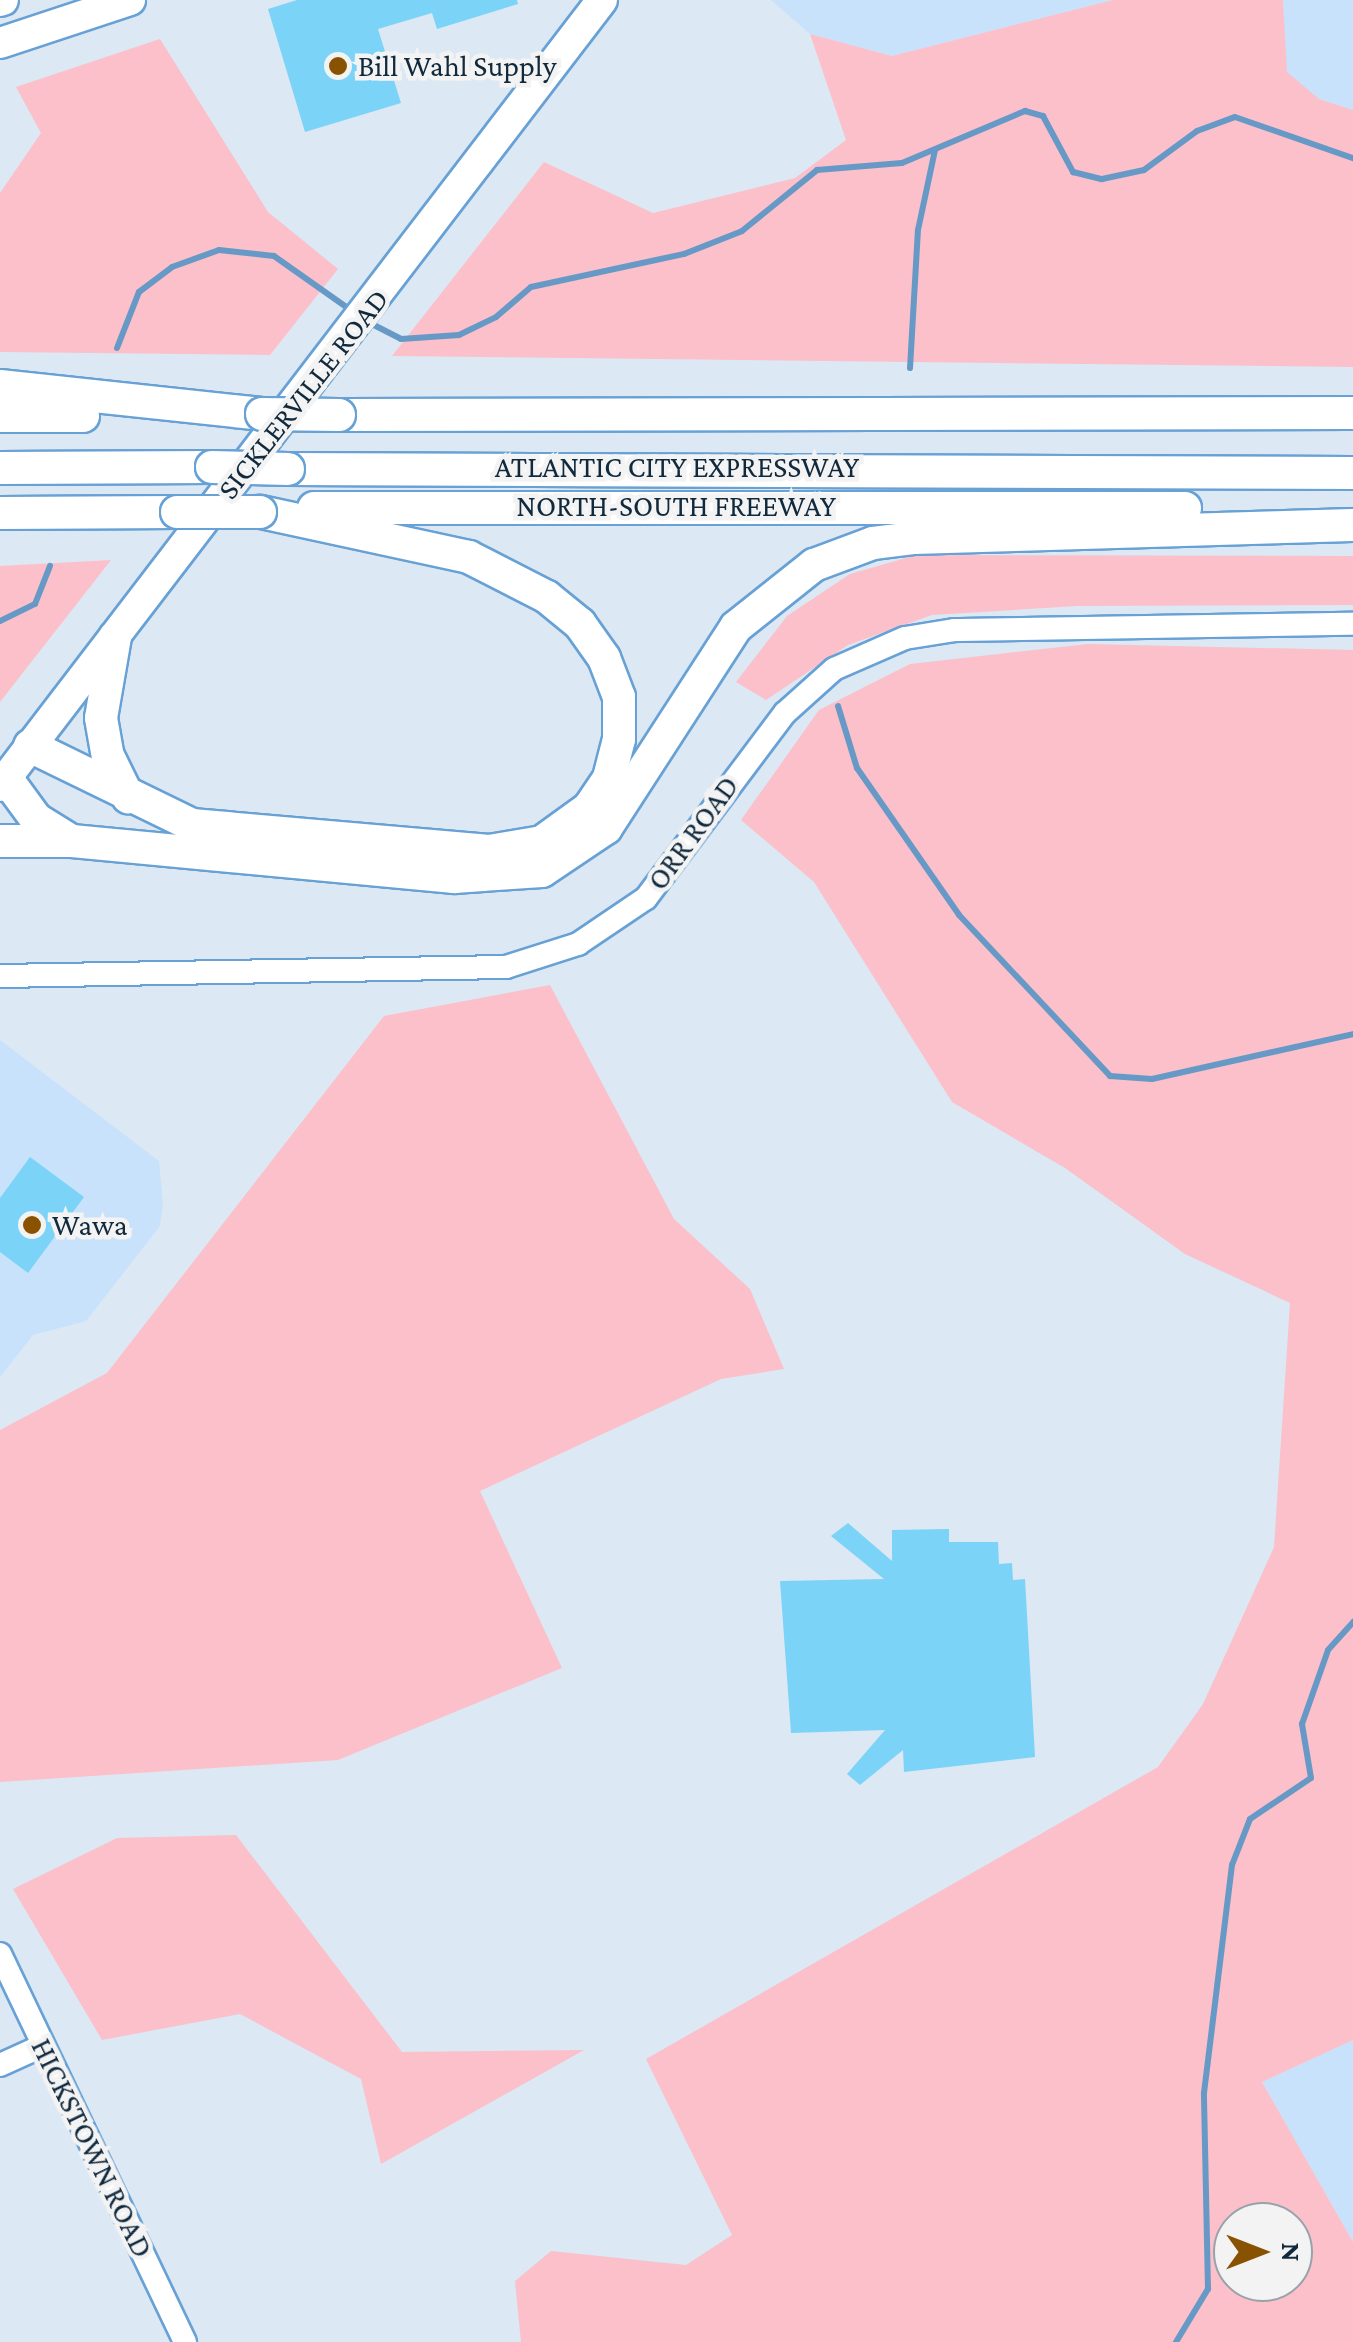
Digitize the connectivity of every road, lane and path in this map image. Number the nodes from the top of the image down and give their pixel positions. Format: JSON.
{"nodes":[{"id":1,"x":130,"y":0,"type":"edge"},
{"id":2,"x":602,"y":0,"type":"edge"},
{"id":3,"x":0,"y":44,"type":"edge"},
{"id":4,"x":0,"y":386,"type":"edge"},
{"id":5,"x":1353,"y":413,"type":"edge"},
{"id":6,"x":262,"y":414,"type":"junction"},
{"id":7,"x":5,"y":417,"type":"edge"},
{"id":8,"x":0,"y":468,"type":"edge"},
{"id":9,"x":1353,"y":473,"type":"edge"},
{"id":10,"x":1353,"y":509,"type":"edge"},
{"id":11,"x":260,"y":512,"type":"junction"},
{"id":12,"x":0,"y":513,"type":"edge"},
{"id":13,"x":1353,"y":525,"type":"edge"},
{"id":14,"x":1353,"y":624,"type":"edge"},
{"id":15,"x":115,"y":637,"type":"junction"},
{"id":16,"x":30,"y":746,"type":"junction"},
{"id":17,"x":3,"y":782,"type":"edge"},
{"id":18,"x":128,"y":796,"type":"junction"},
{"id":19,"x":0,"y":841,"type":"edge"},
{"id":20,"x":72,"y":841,"type":"junction"},
{"id":21,"x":0,"y":976,"type":"edge"},
{"id":22,"x":0,"y":1954,"type":"edge"},
{"id":23,"x":42,"y":2046,"type":"junction"},
{"id":24,"x":0,"y":2065,"type":"edge"},
{"id":25,"x":185,"y":2342,"type":"edge"}],
"edges":[{"from":1,"to":3,"type":"main road"},
{"from":2,"to":15,"type":"main road","name":"SICKLERVILLE ROAD"},
{"from":4,"to":6,"type":"highway"},
{"from":5,"to":6,"type":"highway","bridge":true},
{"from":6,"to":7,"type":"highway"},
{"from":8,"to":9,"type":"highway","name":"ATLANTIC CITY EXPRESSWAY","bridge":true},
{"from":10,"to":11,"type":"highway","name":"NORTH-SOUTH FREEWAY"},
{"from":11,"to":12,"type":"highway","name":"NORTH-SOUTH FREEWAY","bridge":true},
{"from":11,"to":18,"type":"highway"},
{"from":13,"to":20,"type":"highway"},
{"from":14,"to":21,"type":"street","name":"ORR ROAD"},
{"from":15,"to":16,"type":"main road","name":"SICKLERVILLE ROAD"},
{"from":15,"to":18,"type":"highway"},
{"from":16,"to":17,"type":"main road","name":"SICKLERVILLE ROAD"},
{"from":16,"to":18,"type":"highway"},
{"from":17,"to":20,"type":"highway"},
{"from":19,"to":20,"type":"highway"},
{"from":22,"to":23,"type":"street","name":"HICKSTOWN ROAD"},
{"from":23,"to":24,"type":"street"},
{"from":23,"to":25,"type":"street","name":"HICKSTOWN ROAD"}]}
